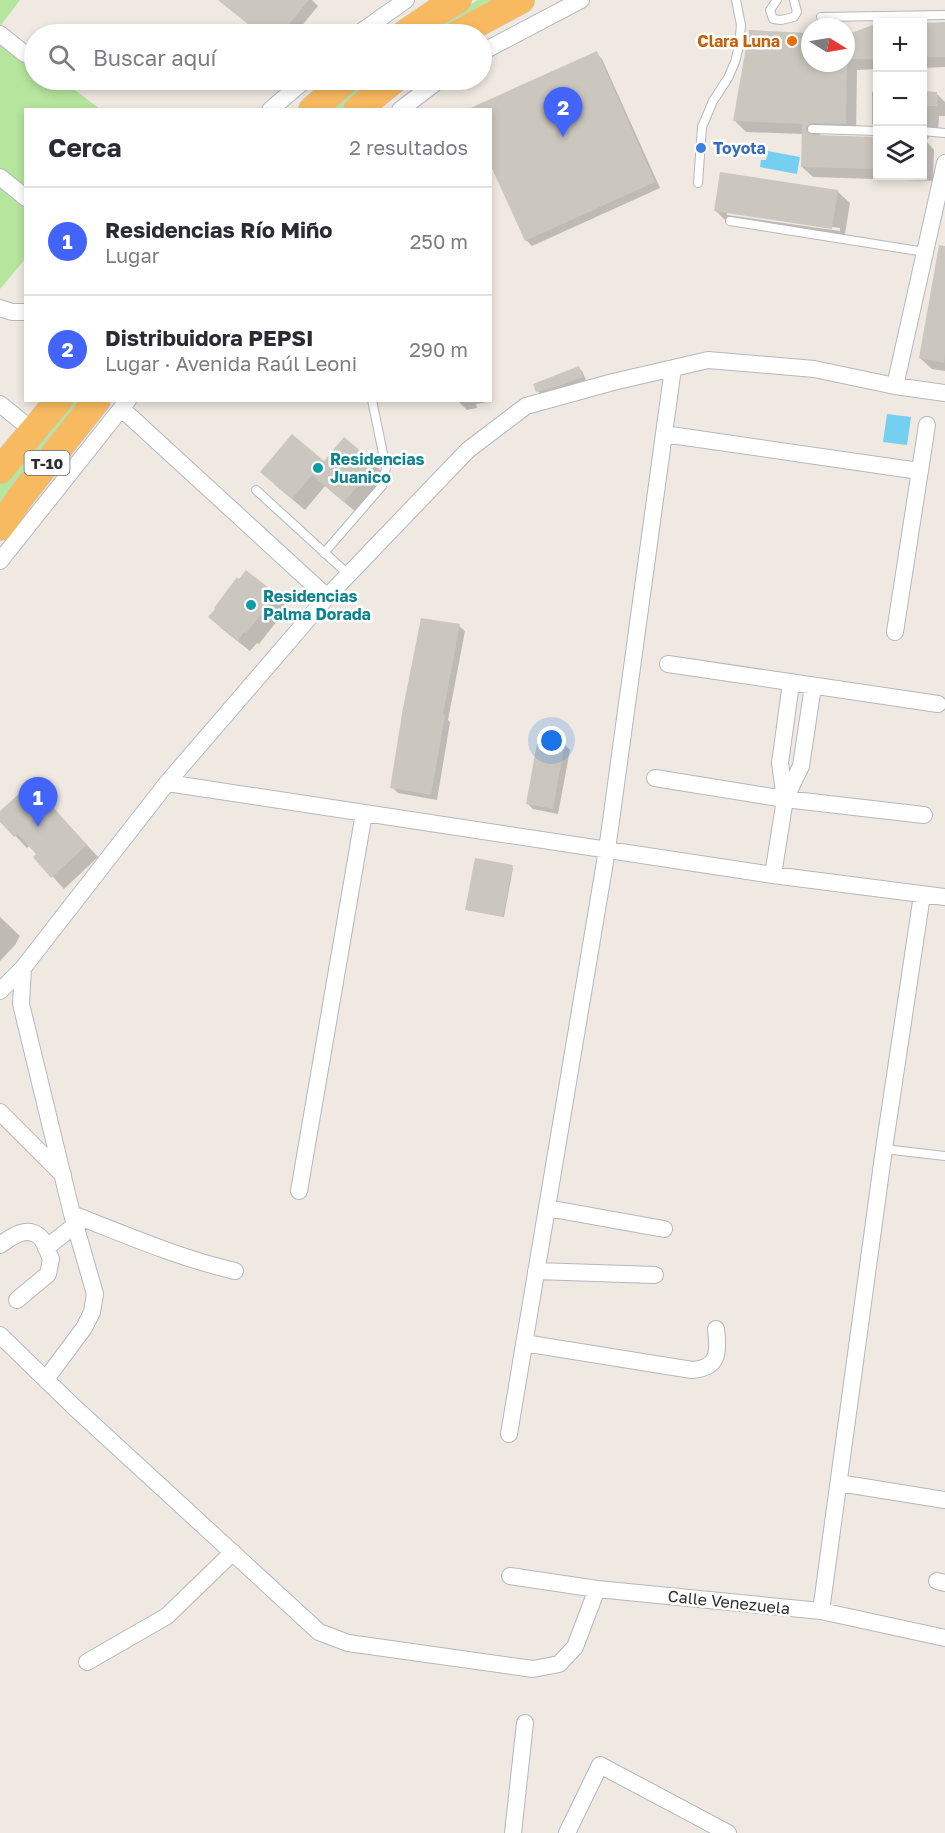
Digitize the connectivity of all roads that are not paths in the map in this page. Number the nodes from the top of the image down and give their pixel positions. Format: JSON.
{"nodes":[{"id":1,"x":406,"y":0,"type":"edge"},
{"id":2,"x":458,"y":0,"type":"edge"},
{"id":3,"x":521,"y":0,"type":"edge"},
{"id":4,"x":581,"y":0,"type":"edge"},
{"id":5,"x":736,"y":0,"type":"edge"},
{"id":6,"x":777,"y":0,"type":"edge"},
{"id":7,"x":794,"y":0,"type":"edge"},
{"id":8,"x":945,"y":15,"type":"edge"},
{"id":9,"x":821,"y":17,"type":"dead end"},
{"id":10,"x":372,"y":24,"type":"edge"},
{"id":11,"x":419,"y":24,"type":"edge"},
{"id":12,"x":477,"y":24,"type":"edge"},
{"id":13,"x":0,"y":34,"type":"edge"},
{"id":14,"x":492,"y":47,"type":"edge"},
{"id":15,"x":24,"y":52,"type":"edge"},
{"id":16,"x":293,"y":90,"type":"edge"},
{"id":17,"x":335,"y":90,"type":"edge"},
{"id":18,"x":382,"y":90,"type":"edge"},
{"id":19,"x":426,"y":90,"type":"edge"},
{"id":20,"x":272,"y":108,"type":"edge"},
{"id":21,"x":314,"y":108,"type":"edge"},
{"id":22,"x":359,"y":108,"type":"edge"},
{"id":23,"x":403,"y":108,"type":"edge"},
{"id":24,"x":812,"y":129,"type":"dead end"},
{"id":25,"x":873,"y":130,"type":"edge"},
{"id":26,"x":927,"y":131,"type":"edge"},
{"id":27,"x":945,"y":133,"type":"edge"},
{"id":28,"x":945,"y":163,"type":"edge"},
{"id":29,"x":0,"y":177,"type":"edge"},
{"id":30,"x":698,"y":183,"type":"dead end"},
{"id":31,"x":24,"y":196,"type":"edge"},
{"id":32,"x":730,"y":221,"type":"dead end"},
{"id":33,"x":925,"y":252,"type":"junction"},
{"id":34,"x":0,"y":308,"type":"edge"},
{"id":35,"x":24,"y":312,"type":"edge"},
{"id":36,"x":673,"y":368,"type":"junction"},
{"id":37,"x":896,"y":386,"type":"junction"},
{"id":38,"x":945,"y":393,"type":"edge"},
{"id":39,"x":57,"y":402,"type":"edge"},
{"id":40,"x":95,"y":402,"type":"edge"},
{"id":41,"x":372,"y":402,"type":"edge"},
{"id":42,"x":0,"y":404,"type":"edge"},
{"id":43,"x":125,"y":405,"type":"edge"},
{"id":44,"x":927,"y":425,"type":"dead end"},
{"id":45,"x":32,"y":430,"type":"junction"},
{"id":46,"x":664,"y":434,"type":"junction"},
{"id":47,"x":0,"y":470,"type":"edge"},
{"id":48,"x":919,"y":471,"type":"junction"},
{"id":49,"x":256,"y":490,"type":"dead end"},
{"id":50,"x":0,"y":527,"type":"edge"},
{"id":51,"x":324,"y":553,"type":"junction"},
{"id":52,"x":0,"y":561,"type":"edge"},
{"id":53,"x":349,"y":575,"type":"junction"},
{"id":54,"x":327,"y":597,"type":"junction"},
{"id":55,"x":895,"y":632,"type":"dead end"},
{"id":56,"x":668,"y":664,"type":"dead end"},
{"id":57,"x":791,"y":682,"type":"junction"},
{"id":58,"x":813,"y":686,"type":"junction"},
{"id":59,"x":938,"y":704,"type":"dead end"},
{"id":60,"x":655,"y":778,"type":"dead end"},
{"id":61,"x":167,"y":783,"type":"junction"},
{"id":62,"x":785,"y":799,"type":"junction"},
{"id":63,"x":364,"y":813,"type":"junction"},
{"id":64,"x":924,"y":815,"type":"dead end"},
{"id":65,"x":608,"y":850,"type":"junction"},
{"id":66,"x":773,"y":875,"type":"junction"},
{"id":67,"x":922,"y":895,"type":"junction"},
{"id":68,"x":945,"y":897,"type":"edge"},
{"id":69,"x":23,"y":968,"type":"junction"},
{"id":70,"x":0,"y":991,"type":"edge"},
{"id":71,"x":0,"y":1112,"type":"edge"},
{"id":72,"x":884,"y":1149,"type":"junction"},
{"id":73,"x":945,"y":1156,"type":"edge"},
{"id":74,"x":63,"y":1175,"type":"junction"},
{"id":75,"x":299,"y":1191,"type":"dead end"},
{"id":76,"x":547,"y":1208,"type":"junction"},
{"id":77,"x":74,"y":1220,"type":"junction"},
{"id":78,"x":663,"y":1229,"type":"dead end"},
{"id":79,"x":0,"y":1245,"type":"edge"},
{"id":80,"x":46,"y":1248,"type":"junction"},
{"id":81,"x":235,"y":1271,"type":"dead end"},
{"id":82,"x":536,"y":1271,"type":"junction"},
{"id":83,"x":655,"y":1275,"type":"dead end"},
{"id":84,"x":17,"y":1300,"type":"dead end"},
{"id":85,"x":716,"y":1329,"type":"dead end"},
{"id":86,"x":0,"y":1335,"type":"edge"},
{"id":87,"x":524,"y":1343,"type":"junction"},
{"id":88,"x":46,"y":1379,"type":"junction"},
{"id":89,"x":509,"y":1434,"type":"dead end"},
{"id":90,"x":839,"y":1483,"type":"junction"},
{"id":91,"x":945,"y":1500,"type":"edge"},
{"id":92,"x":233,"y":1552,"type":"junction"},
{"id":93,"x":510,"y":1576,"type":"dead end"},
{"id":94,"x":597,"y":1589,"type":"junction"},
{"id":95,"x":821,"y":1611,"type":"junction"},
{"id":96,"x":945,"y":1638,"type":"edge"},
{"id":97,"x":87,"y":1662,"type":"dead end"},
{"id":98,"x":525,"y":1723,"type":"dead end"},
{"id":99,"x":513,"y":1833,"type":"edge"},
{"id":100,"x":567,"y":1833,"type":"edge"},
{"id":101,"x":728,"y":1833,"type":"edge"}],
"edges":[{"from":1,"to":10,"type":"street"},
{"from":2,"to":11,"type":"highway"},
{"from":3,"to":12,"type":"highway"},
{"from":4,"to":14,"type":"street"},
{"from":5,"to":30,"type":"lane"},
{"from":6,"to":7,"type":"lane"},
{"from":8,"to":9,"type":"lane"},
{"from":13,"to":15,"type":"street"},
{"from":16,"to":20,"type":"street"},
{"from":17,"to":21,"type":"highway"},
{"from":18,"to":22,"type":"highway"},
{"from":19,"to":23,"type":"street"},
{"from":24,"to":25,"type":"lane"},
{"from":26,"to":27,"type":"lane"},
{"from":28,"to":33,"type":"street"},
{"from":29,"to":31,"type":"street"},
{"from":32,"to":33,"type":"lane"},
{"from":33,"to":37,"type":"street"},
{"from":34,"to":35,"type":"street"},
{"from":36,"to":37,"type":"street"},
{"from":36,"to":46,"type":"street"},
{"from":36,"to":53,"type":"street"},
{"from":37,"to":38,"type":"street"},
{"from":39,"to":45,"type":"highway","number":"T-10"},
{"from":40,"to":50,"type":"highway","number":"T-10"},
{"from":41,"to":51,"type":"lane"},
{"from":42,"to":45,"type":"street"},
{"from":43,"to":52,"type":"street"},
{"from":43,"to":54,"type":"street"},
{"from":44,"to":48,"type":"street"},
{"from":45,"to":47,"type":"highway","number":"T-10"},
{"from":46,"to":48,"type":"street"},
{"from":46,"to":65,"type":"street"},
{"from":48,"to":55,"type":"street"},
{"from":49,"to":51,"type":"lane"},
{"from":51,"to":53,"type":"lane"},
{"from":53,"to":54,"type":"street"},
{"from":54,"to":61,"type":"street"},
{"from":56,"to":57,"type":"street"},
{"from":57,"to":58,"type":"street"},
{"from":57,"to":62,"type":"street"},
{"from":58,"to":59,"type":"street"},
{"from":58,"to":62,"type":"street"},
{"from":60,"to":62,"type":"street"},
{"from":61,"to":63,"type":"street"},
{"from":61,"to":69,"type":"street"},
{"from":62,"to":64,"type":"street"},
{"from":62,"to":66,"type":"street"},
{"from":63,"to":65,"type":"street"},
{"from":63,"to":75,"type":"street"},
{"from":65,"to":66,"type":"street"},
{"from":65,"to":76,"type":"street"},
{"from":66,"to":67,"type":"street"},
{"from":67,"to":68,"type":"street"},
{"from":67,"to":72,"type":"street"},
{"from":69,"to":70,"type":"street"},
{"from":69,"to":74,"type":"street"},
{"from":71,"to":74,"type":"street"},
{"from":72,"to":73,"type":"lane"},
{"from":72,"to":90,"type":"street"},
{"from":74,"to":77,"type":"street"},
{"from":76,"to":78,"type":"street"},
{"from":76,"to":82,"type":"street"},
{"from":77,"to":80,"type":"street"},
{"from":77,"to":81,"type":"street"},
{"from":77,"to":88,"type":"street"},
{"from":79,"to":80,"type":"street"},
{"from":80,"to":84,"type":"street"},
{"from":82,"to":83,"type":"street"},
{"from":82,"to":87,"type":"street"},
{"from":85,"to":87,"type":"street"},
{"from":86,"to":88,"type":"street"},
{"from":87,"to":89,"type":"street"},
{"from":88,"to":92,"type":"street"},
{"from":90,"to":91,"type":"street"},
{"from":90,"to":95,"type":"street"},
{"from":92,"to":94,"type":"street"},
{"from":92,"to":97,"type":"street"},
{"from":93,"to":94,"type":"street","name":"Calle Venezuela"},
{"from":94,"to":95,"type":"street","name":"Calle Venezuela"},
{"from":95,"to":96,"type":"street","name":"Calle Venezuela"},
{"from":98,"to":99,"type":"street"},
{"from":100,"to":101,"type":"street"}]}
